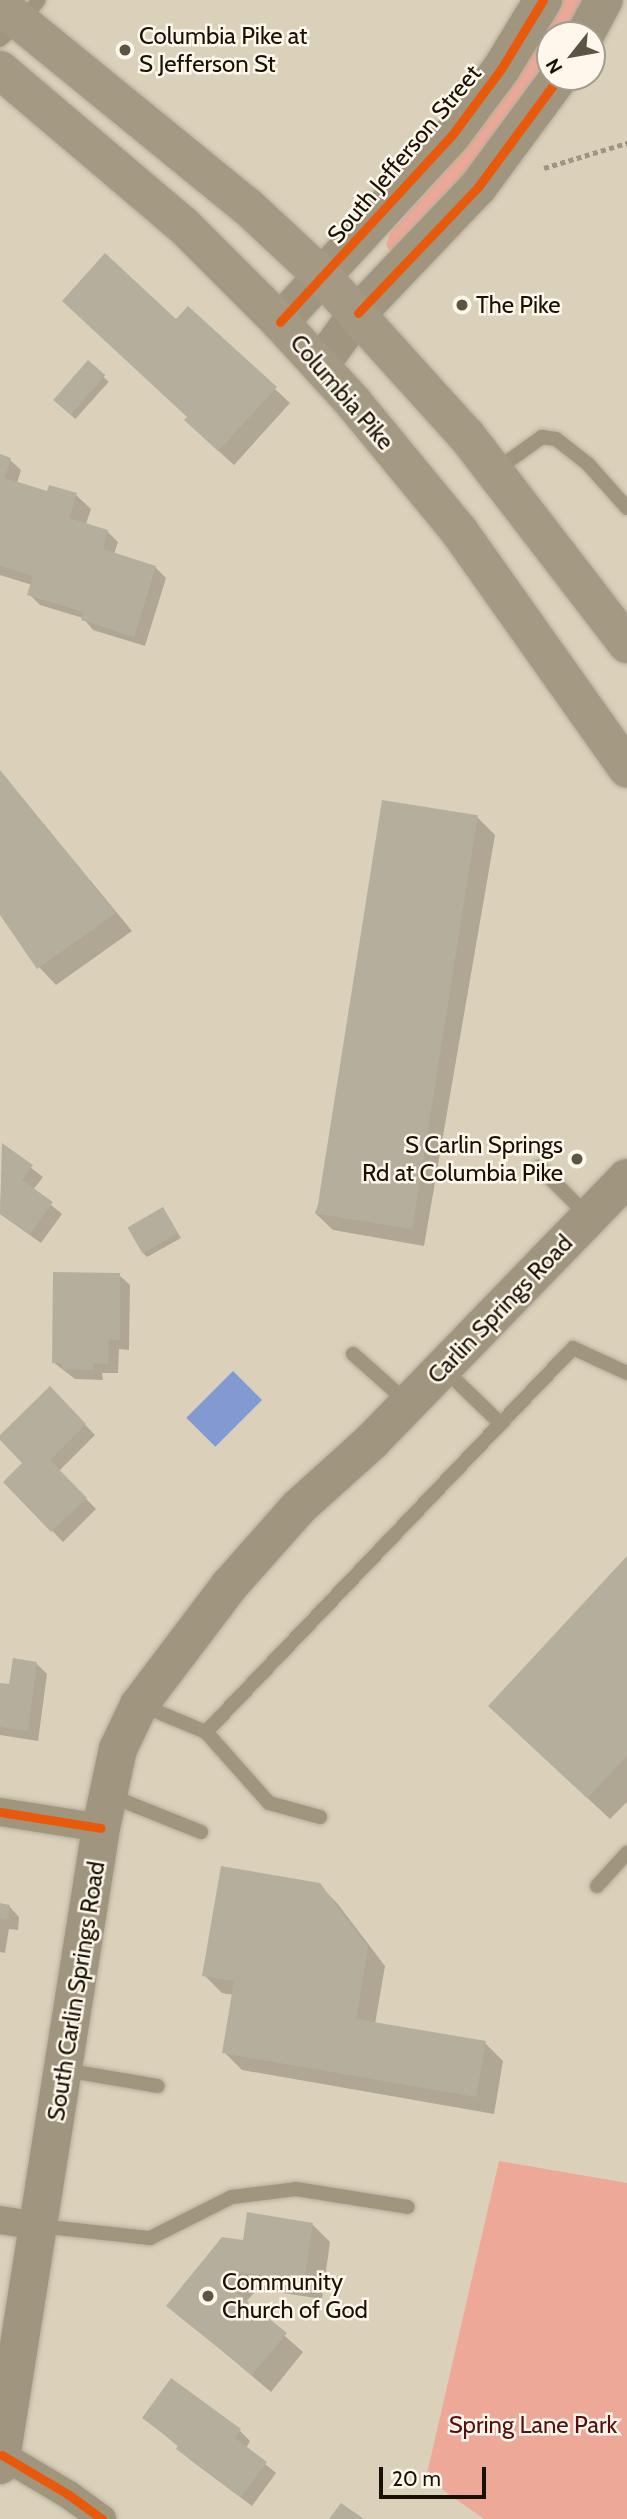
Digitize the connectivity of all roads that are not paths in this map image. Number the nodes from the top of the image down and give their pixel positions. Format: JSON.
{"nodes":[{"id":1,"x":543,"y":0,"type":"edge"},
{"id":2,"x":604,"y":0,"type":"edge"},
{"id":3,"x":15,"y":17,"type":"edge"},
{"id":4,"x":593,"y":21,"type":"edge"},
{"id":5,"x":0,"y":70,"type":"edge"},
{"id":6,"x":549,"y":91,"type":"edge"},
{"id":7,"x":323,"y":277,"type":"junction"},
{"id":8,"x":358,"y":313,"type":"junction"},
{"id":9,"x":280,"y":322,"type":"junction"},
{"id":10,"x":320,"y":365,"type":"junction"},
{"id":11,"x":494,"y":471,"type":"junction"},
{"id":12,"x":627,"y":508,"type":"edge"},
{"id":13,"x":627,"y":644,"type":"edge"},
{"id":14,"x":627,"y":768,"type":"edge"},
{"id":15,"x":540,"y":1167,"type":"dead end"},
{"id":16,"x":627,"y":1178,"type":"edge"},
{"id":17,"x":589,"y":1217,"type":"junction"},
{"id":18,"x":353,"y":1354,"type":"dead end"},
{"id":19,"x":443,"y":1367,"type":"junction"},
{"id":20,"x":627,"y":1373,"type":"edge"},
{"id":21,"x":408,"y":1403,"type":"junction"},
{"id":22,"x":500,"y":1423,"type":"junction"},
{"id":23,"x":372,"y":1441,"type":"joint"},
{"id":24,"x":139,"y":1705,"type":"junction"},
{"id":25,"x":206,"y":1732,"type":"junction"},
{"id":26,"x":0,"y":1812,"type":"edge"},
{"id":27,"x":105,"y":1812,"type":"junction"},
{"id":28,"x":320,"y":1817,"type":"dead end"},
{"id":29,"x":201,"y":1832,"type":"dead end"},
{"id":30,"x":627,"y":1853,"type":"edge"},
{"id":31,"x":597,"y":1886,"type":"dead end"},
{"id":32,"x":64,"y":2070,"type":"junction"},
{"id":33,"x":159,"y":2086,"type":"dead end"},
{"id":34,"x":408,"y":2207,"type":"dead end"},
{"id":35,"x":0,"y":2220,"type":"edge"},
{"id":36,"x":38,"y":2226,"type":"junction"},
{"id":37,"x":1,"y":2460,"type":"edge"},
{"id":38,"x":102,"y":2519,"type":"edge"}],
"edges":[{"from":1,"to":7,"type":"main road","name":"South Jefferson Street"},
{"from":2,"to":4,"type":"main road"},
{"from":3,"to":7,"type":"main road"},
{"from":5,"to":9,"type":"main road","name":"Columbia Pike"},
{"from":6,"to":8,"type":"main road"},
{"from":7,"to":8,"type":"main road"},
{"from":7,"to":9,"type":"main road","name":"South Jefferson Street"},
{"from":8,"to":10,"type":"main road"},
{"from":8,"to":11,"type":"main road"},
{"from":9,"to":10,"type":"main road","name":"Columbia Pike"},
{"from":10,"to":14,"type":"main road","name":"Columbia Pike"},
{"from":11,"to":12,"type":"lane"},
{"from":11,"to":13,"type":"main road"},
{"from":15,"to":17,"type":"lane"},
{"from":16,"to":17,"type":"main road","name":"Carlin Springs Road"},
{"from":17,"to":19,"type":"main road","name":"Carlin Springs Road"},
{"from":18,"to":21,"type":"lane"},
{"from":19,"to":21,"type":"main road","name":"Carlin Springs Road"},
{"from":19,"to":22,"type":"lane"},
{"from":20,"to":22,"type":"lane"},
{"from":21,"to":23,"type":"main road","name":"Carlin Springs Road"},
{"from":22,"to":25,"type":"lane"},
{"from":23,"to":24,"type":"main road","name":"South Carlin Springs Road"},
{"from":24,"to":25,"type":"lane"},
{"from":24,"to":27,"type":"main road","name":"South Carlin Springs Road"},
{"from":25,"to":28,"type":"lane"},
{"from":26,"to":27,"type":"street"},
{"from":27,"to":29,"type":"lane"},
{"from":27,"to":32,"type":"main road","name":"South Carlin Springs Road"},
{"from":30,"to":31,"type":"lane"},
{"from":32,"to":33,"type":"lane"},
{"from":32,"to":36,"type":"main road","name":"South Carlin Springs Road"},
{"from":34,"to":36,"type":"lane"},
{"from":35,"to":36,"type":"street"},
{"from":36,"to":37,"type":"main road","name":"South Carlin Springs Road"},
{"from":37,"to":38,"type":"street"}]}
